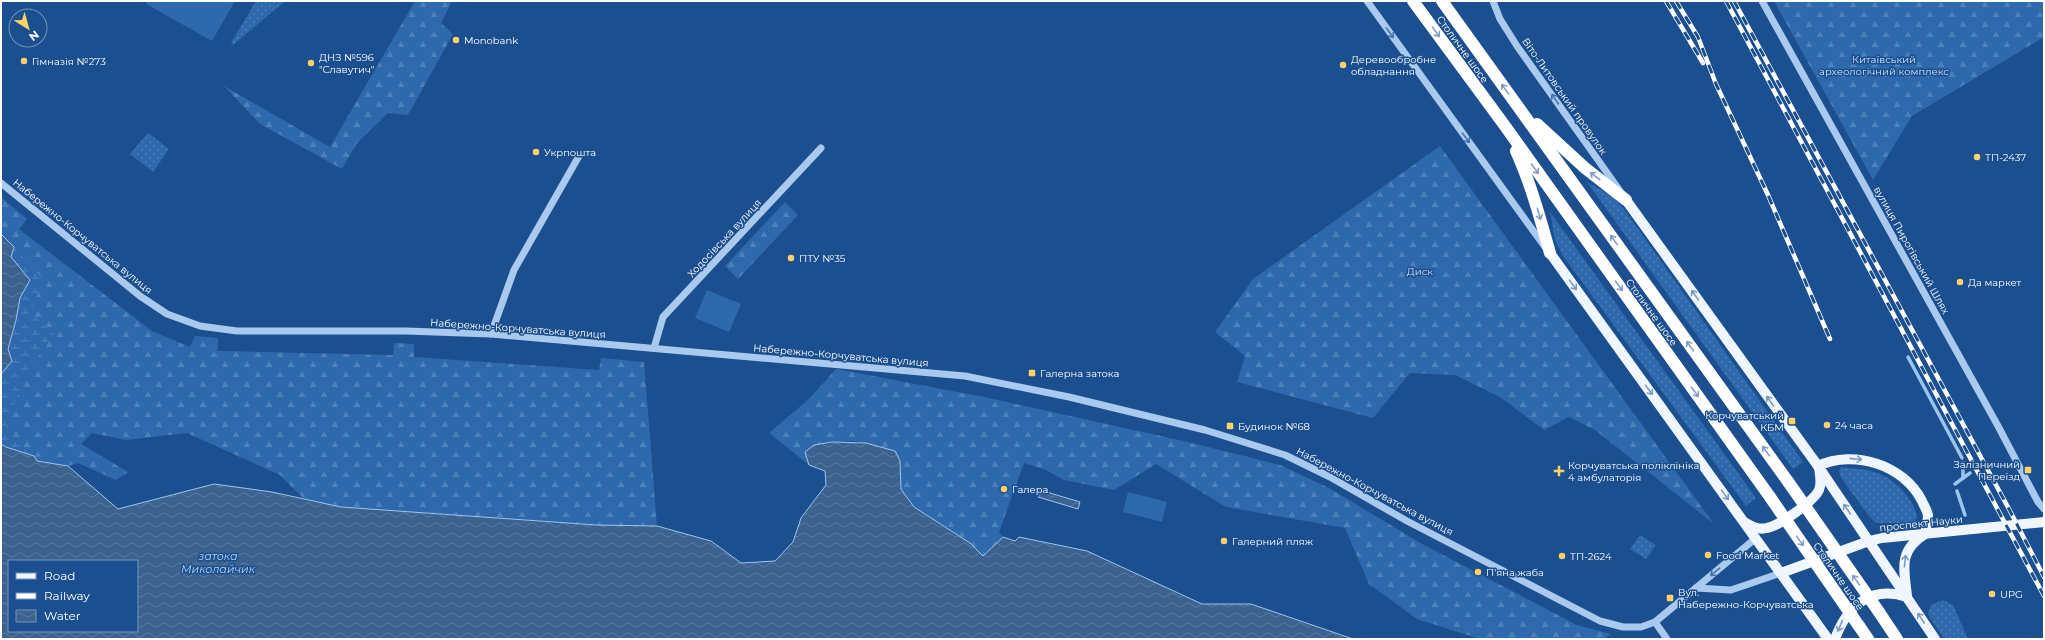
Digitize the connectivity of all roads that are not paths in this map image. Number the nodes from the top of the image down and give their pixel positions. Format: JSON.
{"nodes":[{"id":1,"x":1367,"y":1,"type":"edge"},
{"id":2,"x":1413,"y":1,"type":"edge"},
{"id":3,"x":1442,"y":1,"type":"edge"},
{"id":4,"x":1493,"y":1,"type":"edge"},
{"id":5,"x":1762,"y":1,"type":"edge"},
{"id":6,"x":1518,"y":106,"type":"junction"},
{"id":7,"x":1505,"y":126,"type":"junction"},
{"id":8,"x":821,"y":148,"type":"dead end"},
{"id":9,"x":579,"y":156,"type":"dead end"},
{"id":10,"x":1,"y":183,"type":"edge"},
{"id":11,"x":1626,"y":200,"type":"junction"},
{"id":12,"x":1550,"y":253,"type":"junction"},
{"id":13,"x":491,"y":334,"type":"junction"},
{"id":14,"x":654,"y":348,"type":"junction"},
{"id":15,"x":1818,"y":466,"type":"junction"},
{"id":16,"x":2044,"y":509,"type":"edge"},
{"id":17,"x":2044,"y":522,"type":"edge"},
{"id":18,"x":1745,"y":523,"type":"junction"},
{"id":19,"x":1925,"y":534,"type":"junction"},
{"id":20,"x":1756,"y":538,"type":"junction"},
{"id":21,"x":1869,"y":541,"type":"junction"},
{"id":22,"x":1781,"y":573,"type":"junction"},
{"id":23,"x":1696,"y":588,"type":"junction"},
{"id":24,"x":1907,"y":597,"type":"junction"},
{"id":25,"x":1655,"y":622,"type":"junction"},
{"id":26,"x":1667,"y":639,"type":"edge"},
{"id":27,"x":1828,"y":639,"type":"edge"},
{"id":28,"x":1835,"y":639,"type":"edge"},
{"id":29,"x":1868,"y":639,"type":"edge"},
{"id":30,"x":1897,"y":639,"type":"edge"},
{"id":31,"x":1935,"y":639,"type":"edge"}],
"edges":[{"from":1,"to":12,"type":"street","one_way":true},
{"from":2,"to":7,"type":"highway","name":"Столичне шосе","one_way":true},
{"from":6,"to":3,"type":"highway","name":"Столичне шосе","one_way":true},
{"from":11,"to":4,"type":"street","name":"Віто-Литовський провулок","one_way":true},
{"from":5,"to":16,"type":"street","name":"вулиця Пирогівський Шлях"},
{"from":11,"to":6,"type":"highway","one_way":true},
{"from":30,"to":6,"type":"highway","name":"Столичне шосе","one_way":true,"bridge":true},
{"from":7,"to":12,"type":"highway","one_way":true},
{"from":7,"to":29,"type":"highway","name":"Столичне шосе","one_way":true,"bridge":true},
{"from":8,"to":14,"type":"street","name":"Ходосівська вулиця"},
{"from":9,"to":13,"type":"street"},
{"from":10,"to":13,"type":"street","name":"Набережно-Корчуватська вулиця"},
{"from":15,"to":11,"type":"main road","one_way":true},
{"from":12,"to":18,"type":"main road","one_way":true},
{"from":13,"to":14,"type":"street","name":"Набережно-Корчуватська вулиця"},
{"from":14,"to":25,"type":"street","name":"Набережно-Корчуватська вулиця"},
{"from":15,"to":18,"type":"main road"},
{"from":15,"to":19,"type":"main road","one_way":true},
{"from":21,"to":15,"type":"main road","one_way":true},
{"from":17,"to":19,"type":"main road","name":"проспект Науки"},
{"from":18,"to":20,"type":"main road"},
{"from":19,"to":21,"type":"main road","name":"проспект Науки"},
{"from":24,"to":19,"type":"main road","one_way":true},
{"from":20,"to":22,"type":"main road"},
{"from":20,"to":23,"type":"street","one_way":true},
{"from":21,"to":22,"type":"main road","name":"проспект Науки"},
{"from":21,"to":24,"type":"main road"},
{"from":22,"to":23,"type":"street"},
{"from":22,"to":27,"type":"main road"},
{"from":23,"to":25,"type":"street"},
{"from":24,"to":28,"type":"main road","one_way":true},
{"from":31,"to":24,"type":"main road","one_way":true},
{"from":25,"to":26,"type":"street"}]}
